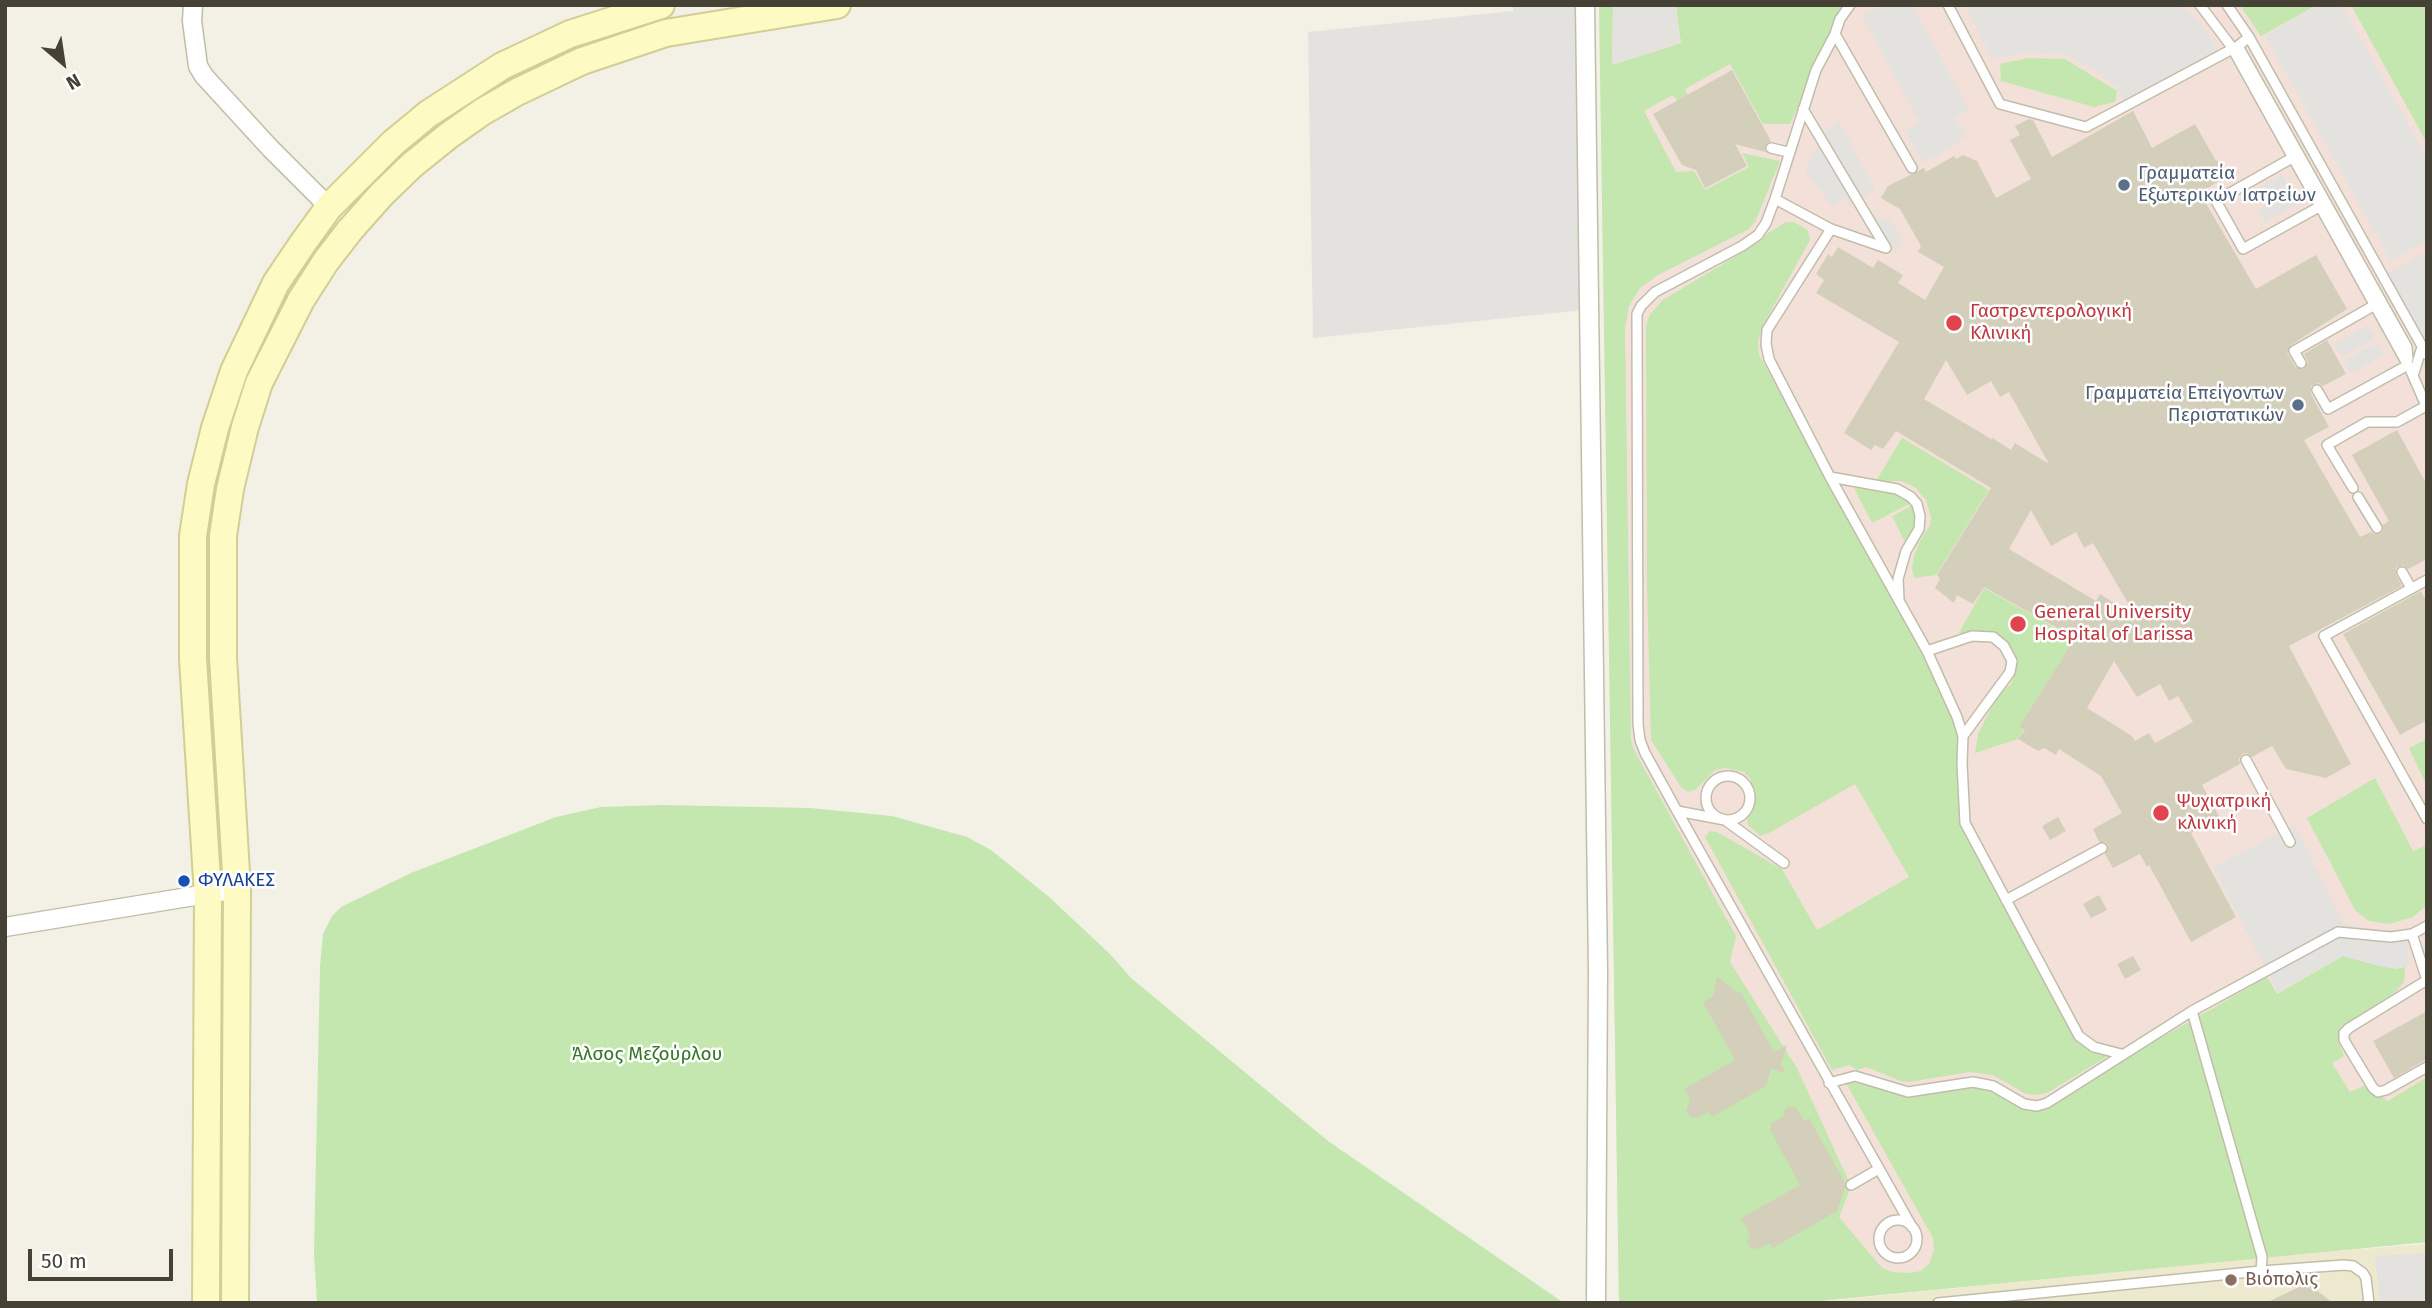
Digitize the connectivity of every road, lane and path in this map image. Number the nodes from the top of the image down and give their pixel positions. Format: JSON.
{"nodes":[{"id":1,"x":192,"y":5,"type":"edge"},
{"id":2,"x":661,"y":5,"type":"edge"},
{"id":3,"x":837,"y":5,"type":"edge"},
{"id":4,"x":1585,"y":5,"type":"edge"},
{"id":5,"x":1850,"y":5,"type":"edge"},
{"id":6,"x":1948,"y":5,"type":"edge"},
{"id":7,"x":2200,"y":5,"type":"edge"},
{"id":8,"x":2227,"y":5,"type":"edge"},
{"id":9,"x":1835,"y":34,"type":"junction"},
{"id":10,"x":2249,"y":37,"type":"junction"},
{"id":11,"x":2234,"y":47,"type":"junction"},
{"id":12,"x":1803,"y":109,"type":"junction"},
{"id":13,"x":1771,"y":148,"type":"dead end"},
{"id":14,"x":1788,"y":152,"type":"junction"},
{"id":15,"x":2292,"y":158,"type":"junction"},
{"id":16,"x":1912,"y":168,"type":"dead end"},
{"id":17,"x":1775,"y":199,"type":"junction"},
{"id":18,"x":329,"y":207,"type":"junction"},
{"id":19,"x":2319,"y":207,"type":"junction"},
{"id":20,"x":1831,"y":229,"type":"junction"},
{"id":21,"x":2375,"y":305,"type":"junction"},
{"id":22,"x":2424,"y":351,"type":"edge"},
{"id":23,"x":2301,"y":363,"type":"dead end"},
{"id":24,"x":2408,"y":365,"type":"junction"},
{"id":25,"x":2412,"y":378,"type":"junction"},
{"id":26,"x":2317,"y":390,"type":"dead end"},
{"id":27,"x":2426,"y":407,"type":"edge"},
{"id":28,"x":1830,"y":477,"type":"junction"},
{"id":29,"x":2377,"y":528,"type":"dead end"},
{"id":30,"x":2402,"y":572,"type":"dead end"},
{"id":31,"x":2427,"y":580,"type":"edge"},
{"id":32,"x":2412,"y":588,"type":"junction"},
{"id":33,"x":1899,"y":603,"type":"junction"},
{"id":34,"x":1927,"y":651,"type":"junction"},
{"id":35,"x":1963,"y":736,"type":"junction"},
{"id":36,"x":2246,"y":760,"type":"dead end"},
{"id":37,"x":2424,"y":809,"type":"edge"},
{"id":38,"x":1677,"y":811,"type":"junction"},
{"id":39,"x":2427,"y":819,"type":"edge"},
{"id":40,"x":1725,"y":820,"type":"junction"},
{"id":41,"x":2290,"y":842,"type":"dead end"},
{"id":42,"x":2102,"y":848,"type":"dead end"},
{"id":43,"x":1784,"y":863,"type":"dead end"},
{"id":44,"x":237,"y":889,"type":"junction"},
{"id":45,"x":208,"y":895,"type":"junction"},
{"id":46,"x":2006,"y":900,"type":"junction"},
{"id":47,"x":2427,"y":926,"type":"edge"},
{"id":48,"x":5,"y":927,"type":"edge"},
{"id":49,"x":2412,"y":934,"type":"junction"},
{"id":50,"x":2192,"y":1011,"type":"junction"},
{"id":51,"x":2120,"y":1054,"type":"junction"},
{"id":52,"x":2427,"y":1067,"type":"edge"},
{"id":53,"x":1829,"y":1083,"type":"junction"},
{"id":54,"x":1877,"y":1170,"type":"junction"},
{"id":55,"x":1851,"y":1185,"type":"dead end"},
{"id":56,"x":1912,"y":1227,"type":"junction"},
{"id":57,"x":2261,"y":1271,"type":"junction"},
{"id":58,"x":206,"y":1303,"type":"edge"},
{"id":59,"x":235,"y":1303,"type":"edge"},
{"id":60,"x":1596,"y":1303,"type":"edge"},
{"id":61,"x":1938,"y":1303,"type":"edge"},
{"id":62,"x":2369,"y":1303,"type":"edge"}],
"edges":[{"from":1,"to":18,"type":"street"},
{"from":2,"to":18,"type":"street"},
{"from":3,"to":44,"type":"street"},
{"from":4,"to":60,"type":"street"},
{"from":5,"to":9,"type":"lane"},
{"from":6,"to":11,"type":"lane"},
{"from":7,"to":11,"type":"lane"},
{"from":8,"to":10,"type":"lane"},
{"from":9,"to":12,"type":"lane"},
{"from":9,"to":16,"type":"lane"},
{"from":10,"to":11,"type":"lane"},
{"from":10,"to":22,"type":"lane"},
{"from":11,"to":15,"type":"lane"},
{"from":11,"to":24,"type":"lane"},
{"from":12,"to":14,"type":"lane"},
{"from":12,"to":20,"type":"lane"},
{"from":13,"to":14,"type":"lane"},
{"from":14,"to":17,"type":"lane"},
{"from":15,"to":19,"type":"lane"},
{"from":15,"to":19,"type":"lane"},
{"from":17,"to":20,"type":"lane"},
{"from":17,"to":38,"type":"lane"},
{"from":18,"to":45,"type":"street"},
{"from":19,"to":21,"type":"lane"},
{"from":20,"to":28,"type":"lane"},
{"from":21,"to":23,"type":"lane"},
{"from":21,"to":24,"type":"lane"},
{"from":22,"to":25,"type":"lane"},
{"from":24,"to":25,"type":"lane"},
{"from":24,"to":26,"type":"lane"},
{"from":25,"to":27,"type":"lane"},
{"from":27,"to":29,"type":"lane"},
{"from":28,"to":33,"type":"lane"},
{"from":28,"to":33,"type":"lane"},
{"from":30,"to":32,"type":"lane"},
{"from":31,"to":32,"type":"lane"},
{"from":32,"to":37,"type":"lane"},
{"from":33,"to":34,"type":"lane"},
{"from":34,"to":35,"type":"lane"},
{"from":34,"to":35,"type":"lane"},
{"from":35,"to":46,"type":"lane"},
{"from":36,"to":41,"type":"lane"},
{"from":37,"to":39,"type":"lane"},
{"from":38,"to":40,"type":"lane"},
{"from":38,"to":53,"type":"lane"},
{"from":40,"to":40,"type":"lane"},
{"from":40,"to":43,"type":"lane"},
{"from":42,"to":46,"type":"lane"},
{"from":44,"to":45,"type":"street"},
{"from":44,"to":59,"type":"street"},
{"from":45,"to":48,"type":"street"},
{"from":45,"to":58,"type":"street"},
{"from":46,"to":51,"type":"lane"},
{"from":47,"to":49,"type":"lane"},
{"from":49,"to":50,"type":"lane"},
{"from":49,"to":52,"type":"lane"},
{"from":50,"to":51,"type":"lane"},
{"from":50,"to":57,"type":"lane"},
{"from":51,"to":53,"type":"lane"},
{"from":53,"to":54,"type":"lane"},
{"from":54,"to":55,"type":"lane"},
{"from":54,"to":56,"type":"lane"},
{"from":56,"to":56,"type":"lane"},
{"from":57,"to":61,"type":"lane"},
{"from":57,"to":62,"type":"lane"}]}
